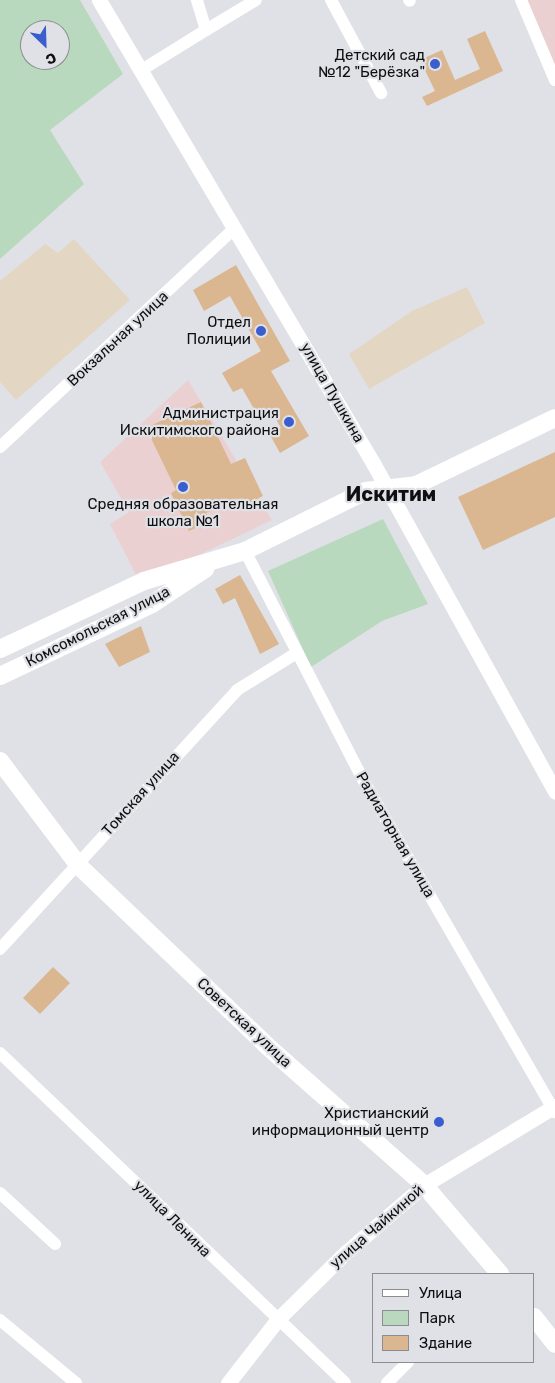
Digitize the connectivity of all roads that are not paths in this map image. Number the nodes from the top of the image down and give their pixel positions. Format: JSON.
{"nodes":[{"id":1,"x":99,"y":0,"type":"edge"},
{"id":2,"x":196,"y":0,"type":"edge"},
{"id":3,"x":256,"y":0,"type":"edge"},
{"id":4,"x":331,"y":0,"type":"edge"},
{"id":5,"x":521,"y":0,"type":"edge"},
{"id":6,"x":206,"y":30,"type":"junction"},
{"id":7,"x":140,"y":71,"type":"junction"},
{"id":8,"x":555,"y":80,"type":"edge"},
{"id":9,"x":381,"y":93,"type":"dead end"},
{"id":10,"x":235,"y":228,"type":"junction"},
{"id":11,"x":555,"y":418,"type":"edge"},
{"id":12,"x":0,"y":447,"type":"edge"},
{"id":13,"x":387,"y":488,"type":"junction"},
{"id":14,"x":245,"y":551,"type":"junction"},
{"id":15,"x":220,"y":560,"type":"junction"},
{"id":16,"x":0,"y":649,"type":"edge"},
{"id":17,"x":295,"y":654,"type":"junction"},
{"id":18,"x":0,"y":676,"type":"edge"},
{"id":19,"x":0,"y":761,"type":"edge"},
{"id":20,"x":555,"y":792,"type":"edge"},
{"id":21,"x":79,"y":866,"type":"junction"},
{"id":22,"x":0,"y":950,"type":"edge"},
{"id":23,"x":0,"y":1053,"type":"edge"},
{"id":24,"x":554,"y":1109,"type":"edge"},
{"id":25,"x":424,"y":1185,"type":"junction"},
{"id":26,"x":0,"y":1193,"type":"edge"},
{"id":27,"x":55,"y":1244,"type":"dead end"},
{"id":28,"x":499,"y":1273,"type":"edge"},
{"id":29,"x":535,"y":1318,"type":"edge"},
{"id":30,"x":278,"y":1319,"type":"junction"},
{"id":31,"x":0,"y":1320,"type":"edge"},
{"id":32,"x":555,"y":1344,"type":"edge"},
{"id":33,"x":407,"y":1363,"type":"edge"},
{"id":34,"x":76,"y":1383,"type":"edge"},
{"id":35,"x":228,"y":1383,"type":"edge"},
{"id":36,"x":345,"y":1383,"type":"edge"},
{"id":37,"x":387,"y":1383,"type":"edge"}],
"edges":[{"from":1,"to":7,"type":"street","name":"улица Пушкина"},
{"from":2,"to":6,"type":"street"},
{"from":3,"to":6,"type":"street"},
{"from":4,"to":9,"type":"street"},
{"from":5,"to":8,"type":"street"},
{"from":6,"to":7,"type":"street"},
{"from":7,"to":10,"type":"street","name":"улица Пушкина"},
{"from":10,"to":12,"type":"street","name":"Вокзальная улица"},
{"from":10,"to":13,"type":"street","name":"улица Пушкина"},
{"from":11,"to":13,"type":"main road","name":"Комсомольская улица"},
{"from":13,"to":14,"type":"main road","name":"Комсомольская улица"},
{"from":13,"to":20,"type":"street","name":"улица Пушкина"},
{"from":14,"to":15,"type":"main road","name":"Комсомольская улица"},
{"from":14,"to":17,"type":"street","name":"Радиаторная улица"},
{"from":15,"to":16,"type":"main road","name":"Комсомольская улица"},
{"from":15,"to":18,"type":"main road","name":"Комсомольская улица"},
{"from":17,"to":21,"type":"street","name":"Томская улица"},
{"from":17,"to":24,"type":"street","name":"Радиаторная улица"},
{"from":19,"to":21,"type":"main road","name":"Советская улица"},
{"from":21,"to":22,"type":"street","name":"Томская улица"},
{"from":21,"to":25,"type":"main road","name":"Советская улица"},
{"from":23,"to":30,"type":"street","name":"улица Ленина"},
{"from":24,"to":25,"type":"street","name":"улица Чайкиной"},
{"from":25,"to":28,"type":"main road","name":"Советская улица"},
{"from":25,"to":30,"type":"street","name":"улица Чайкиной"},
{"from":26,"to":27,"type":"street"},
{"from":29,"to":32,"type":"main road"},
{"from":30,"to":35,"type":"street","name":"улица Чайкиной"},
{"from":30,"to":36,"type":"street","name":"улица Ленина"},
{"from":31,"to":34,"type":"street"},
{"from":33,"to":37,"type":"street"}]}
